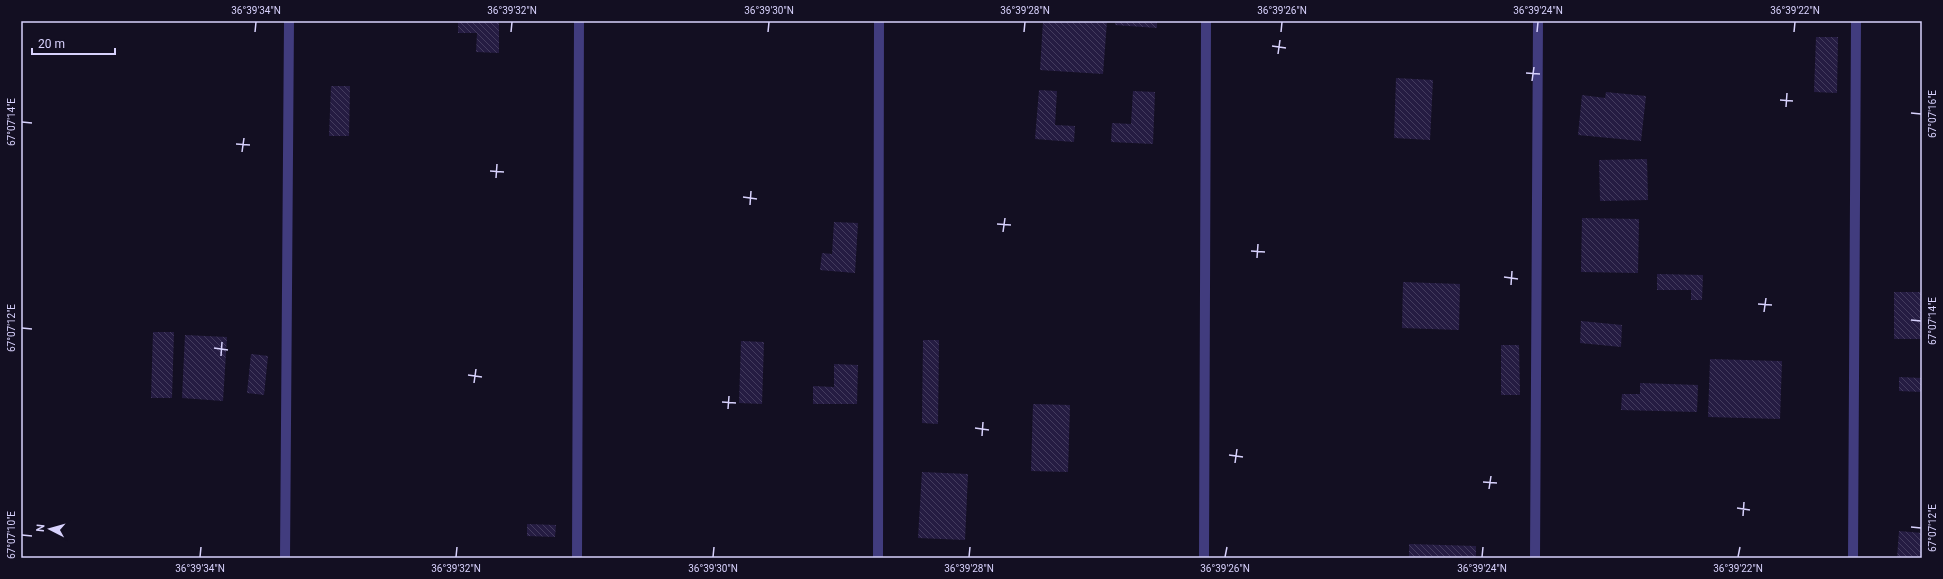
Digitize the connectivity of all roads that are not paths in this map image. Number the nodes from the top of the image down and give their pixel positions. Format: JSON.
{"nodes":[{"id":1,"x":289,"y":21,"type":"edge"},
{"id":2,"x":579,"y":21,"type":"edge"},
{"id":3,"x":879,"y":21,"type":"edge"},
{"id":4,"x":1206,"y":21,"type":"edge"},
{"id":5,"x":1538,"y":21,"type":"edge"},
{"id":6,"x":1856,"y":21,"type":"edge"},
{"id":7,"x":286,"y":558,"type":"edge"},
{"id":8,"x":577,"y":558,"type":"edge"},
{"id":9,"x":878,"y":558,"type":"edge"},
{"id":10,"x":1204,"y":558,"type":"edge"},
{"id":11,"x":1535,"y":558,"type":"edge"},
{"id":12,"x":1853,"y":558,"type":"edge"}],
"edges":[{"from":1,"to":7,"type":"street"},
{"from":2,"to":8,"type":"street"},
{"from":3,"to":9,"type":"street"},
{"from":4,"to":10,"type":"street"},
{"from":5,"to":11,"type":"street"},
{"from":6,"to":12,"type":"street"}]}
